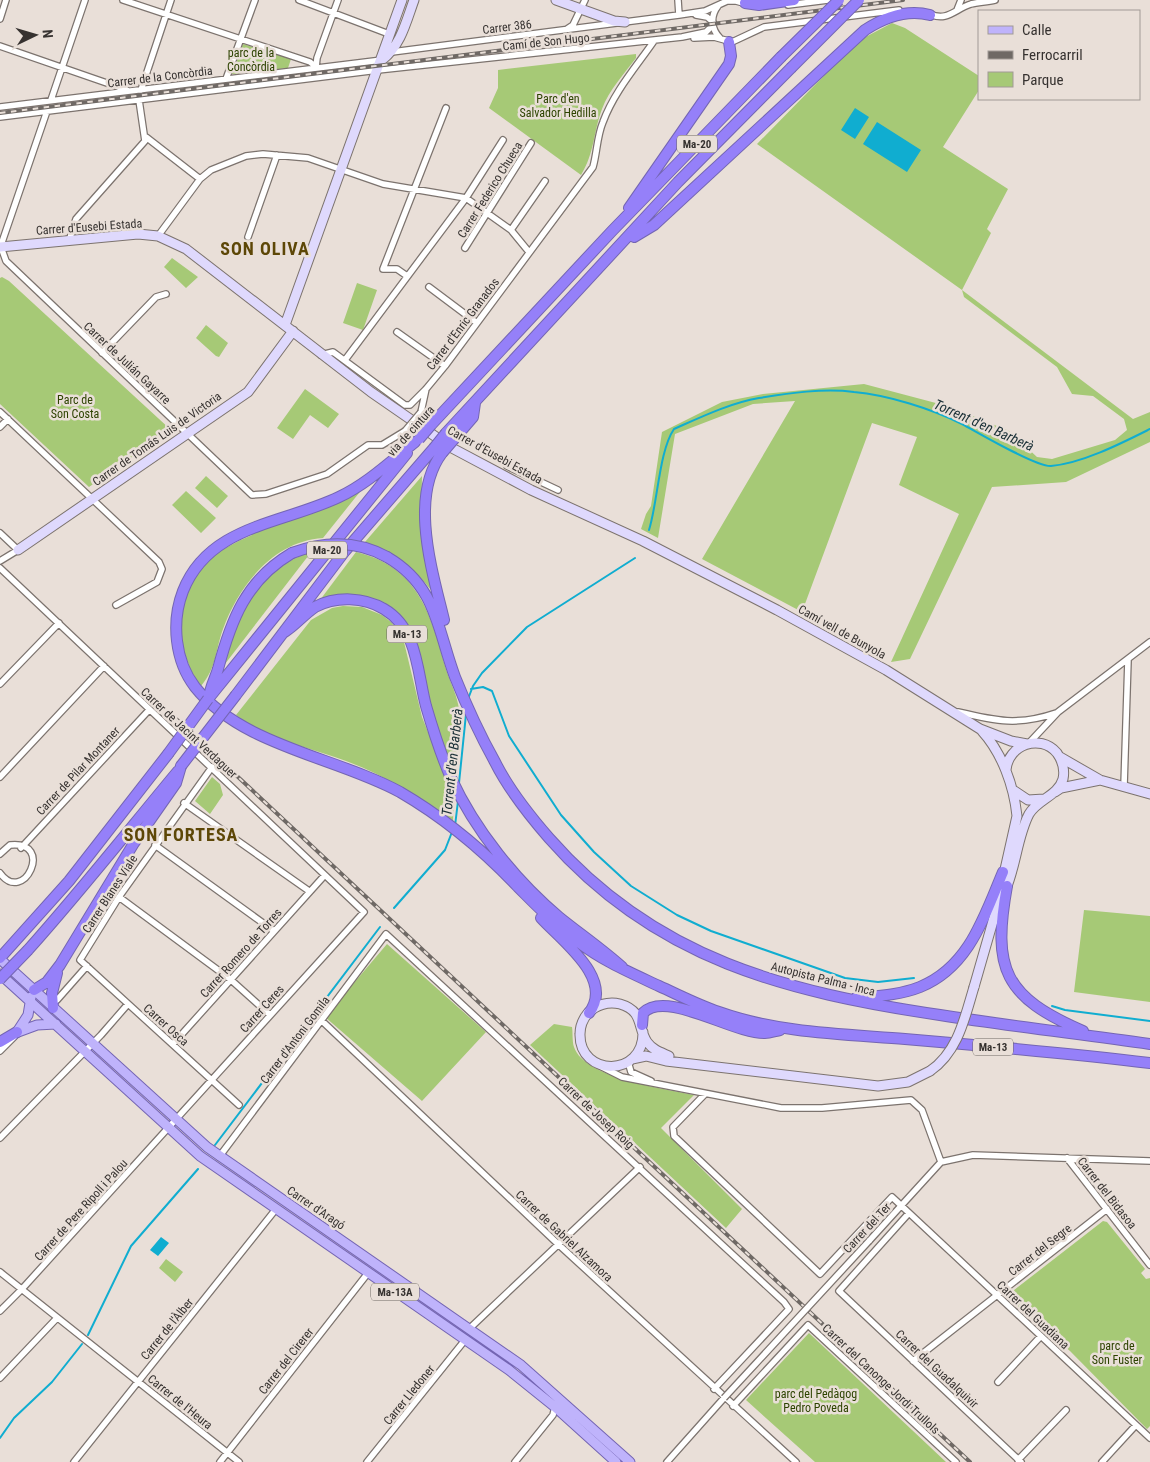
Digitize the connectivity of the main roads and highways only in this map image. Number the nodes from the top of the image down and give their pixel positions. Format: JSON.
{"nodes":[{"id":1,"x":794,"y":0,"type":"edge"},
{"id":2,"x":839,"y":0,"type":"edge"},
{"id":3,"x":859,"y":0,"type":"edge"},
{"id":4,"x":745,"y":3,"type":"road end"},
{"id":5,"x":930,"y":15,"type":"road end"},
{"id":6,"x":726,"y":41,"type":"road end"},
{"id":7,"x":612,"y":231,"type":"junction"},
{"id":8,"x":625,"y":242,"type":"junction"},
{"id":9,"x":417,"y":441,"type":"junction"},
{"id":10,"x":438,"y":451,"type":"junction"},
{"id":11,"x":282,"y":633,"type":"junction"},
{"id":12,"x":463,"y":696,"type":"junction"},
{"id":13,"x":208,"y":699,"type":"junction"},
{"id":14,"x":181,"y":766,"type":"junction"},
{"id":15,"x":1003,"y":872,"type":"road end"},
{"id":16,"x":517,"y":885,"type":"junction"},
{"id":17,"x":1007,"y":886,"type":"road end"},
{"id":18,"x":0,"y":958,"type":"edge"},
{"id":19,"x":60,"y":965,"type":"junction"},
{"id":20,"x":627,"y":972,"type":"junction"},
{"id":21,"x":0,"y":974,"type":"edge"},
{"id":22,"x":0,"y":979,"type":"edge"},
{"id":23,"x":34,"y":990,"type":"junction"},
{"id":24,"x":20,"y":992,"type":"junction"},
{"id":25,"x":844,"y":999,"type":"junction"},
{"id":26,"x":30,"y":1002,"type":"junction"},
{"id":27,"x":56,"y":1004,"type":"junction"},
{"id":28,"x":589,"y":1013,"type":"road end"},
{"id":29,"x":56,"y":1024,"type":"junction"},
{"id":30,"x":642,"y":1029,"type":"road end"},
{"id":31,"x":784,"y":1029,"type":"junction"},
{"id":32,"x":17,"y":1032,"type":"junction"},
{"id":33,"x":1095,"y":1036,"type":"junction"},
{"id":34,"x":0,"y":1042,"type":"edge"},
{"id":35,"x":1150,"y":1044,"type":"edge"},
{"id":36,"x":1150,"y":1063,"type":"edge"},
{"id":37,"x":287,"y":1204,"type":"junction"},
{"id":38,"x":276,"y":1209,"type":"junction"},
{"id":39,"x":368,"y":1260,"type":"junction"},
{"id":40,"x":368,"y":1273,"type":"junction"},
{"id":41,"x":470,"y":1329,"type":"junction"},
{"id":42,"x":457,"y":1334,"type":"junction"},
{"id":43,"x":482,"y":1338,"type":"junction"},
{"id":44,"x":465,"y":1340,"type":"junction"},
{"id":45,"x":550,"y":1389,"type":"junction"},
{"id":46,"x":555,"y":1407,"type":"junction"},
{"id":47,"x":616,"y":1462,"type":"edge"},
{"id":48,"x":630,"y":1462,"type":"edge"}],
"edges":[{"from":1,"to":4,"type":"highway"},
{"from":2,"to":7,"type":"highway","number":"Ma-20","bridge":true},
{"from":3,"to":8,"type":"highway","number":"Ma-20","bridge":true},
{"from":5,"to":8,"type":"highway"},
{"from":6,"to":7,"type":"highway"},
{"from":7,"to":9,"type":"highway","name":"via de cintura","number":"Ma-20","bridge":true},
{"from":8,"to":10,"type":"highway","number":"Ma-20","bridge":true},
{"from":9,"to":13,"type":"highway","name":"via de cintura","number":"Ma-20"},
{"from":9,"to":16,"type":"highway"},
{"from":10,"to":11,"type":"highway","number":"Ma-20"},
{"from":10,"to":12,"type":"highway","number":"Ma-13"},
{"from":11,"to":14,"type":"highway","number":"Ma-20","bridge":true},
{"from":11,"to":20,"type":"highway","number":"Ma-13"},
{"from":12,"to":13,"type":"highway","bridge":true},
{"from":12,"to":25,"type":"highway","name":"Autopista Palma - Inca","number":"Ma-13"},
{"from":13,"to":18,"type":"highway","number":"Ma-20","bridge":true},
{"from":14,"to":19,"type":"highway"},
{"from":14,"to":22,"type":"highway","number":"Ma-20","bridge":true},
{"from":15,"to":25,"type":"highway"},
{"from":16,"to":20,"type":"highway"},
{"from":16,"to":28,"type":"highway"},
{"from":17,"to":33,"type":"highway"},
{"from":18,"to":23,"type":"main road","name":"Carrer d'Aragó","number":"Ma-13A"},
{"from":19,"to":23,"type":"highway"},
{"from":19,"to":27,"type":"highway"},
{"from":20,"to":31,"type":"highway","number":"Ma-13"},
{"from":21,"to":24,"type":"main road","name":"Carrer d'Aragó"},
{"from":23,"to":24,"type":"main road"},
{"from":23,"to":26,"type":"main road"},
{"from":23,"to":27,"type":"main road","name":"Carrer d'Aragó","number":"Ma-13A"},
{"from":24,"to":26,"type":"main road","name":"Carrer d'Aragó"},
{"from":25,"to":33,"type":"highway","name":"Autopista Palma - Inca","number":"Ma-13"},
{"from":26,"to":29,"type":"main road","name":"Carrer d'Aragó","number":"Ma-13A"},
{"from":26,"to":32,"type":"main road"},
{"from":27,"to":37,"type":"main road","name":"Carrer d'Aragó","number":"Ma-13A"},
{"from":29,"to":32,"type":"main road"},
{"from":29,"to":38,"type":"main road","name":"Carrer d'Aragó","number":"Ma-13A"},
{"from":30,"to":31,"type":"highway"},
{"from":31,"to":36,"type":"highway","number":"Ma-13"},
{"from":32,"to":34,"type":"highway"},
{"from":33,"to":35,"type":"highway","name":"Autopista Palma - Inca","number":"Ma-13"},
{"from":37,"to":38,"type":"main road"},
{"from":37,"to":39,"type":"main road","name":"Carrer d'Aragó","number":"Ma-13A"},
{"from":38,"to":40,"type":"main road","name":"Carrer d'Aragó","number":"Ma-13A"},
{"from":39,"to":40,"type":"main road"},
{"from":39,"to":41,"type":"main road","name":"Carrer d'Aragó","number":"Ma-13A"},
{"from":40,"to":42,"type":"main road","name":"Carrer d'Aragó","number":"Ma-13A"},
{"from":41,"to":42,"type":"main road"},
{"from":41,"to":43,"type":"main road","name":"Carrer d'Aragó","number":"Ma-13A"},
{"from":42,"to":44,"type":"main road","name":"Carrer d'Aragó","number":"Ma-13A"},
{"from":43,"to":44,"type":"main road"},
{"from":43,"to":45,"type":"main road","name":"Carrer d'Aragó","number":"Ma-13A"},
{"from":44,"to":46,"type":"main road","name":"Carrer d'Aragó","number":"Ma-13A"},
{"from":45,"to":46,"type":"main road"},
{"from":45,"to":48,"type":"main road","name":"Carrer d'Aragó","number":"Ma-13A"},
{"from":46,"to":47,"type":"main road","name":"Carrer d'Aragó","number":"Ma-13A"}]}
